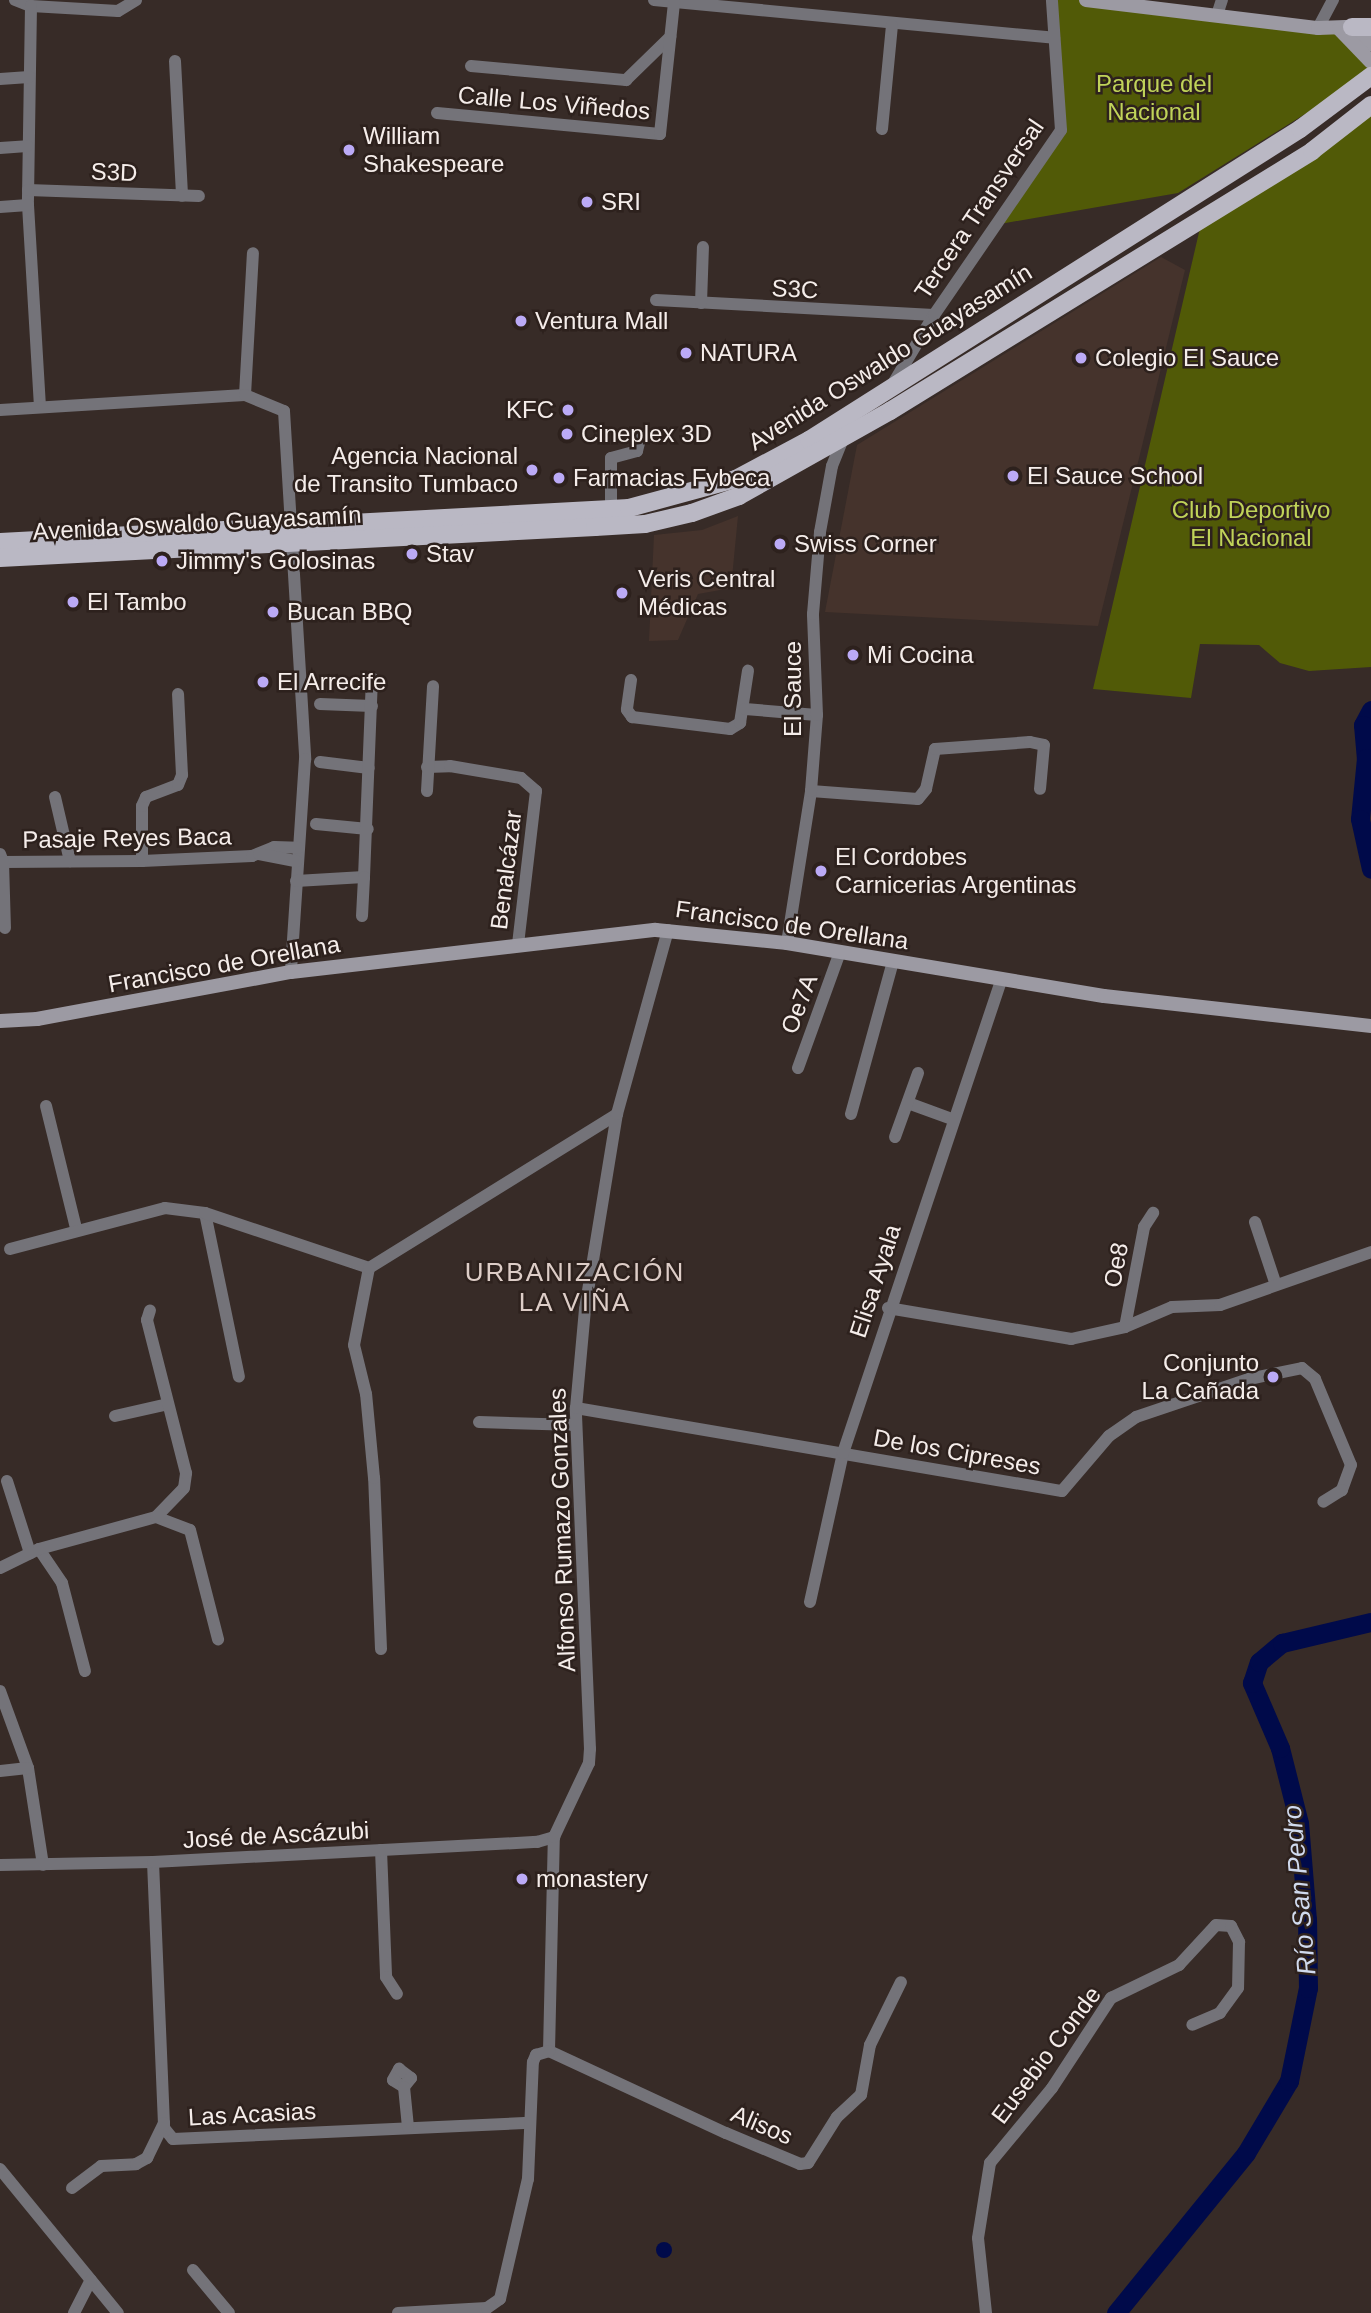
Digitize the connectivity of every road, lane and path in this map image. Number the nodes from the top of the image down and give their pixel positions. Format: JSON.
{"nodes":[{"id":1,"x":15,"y":0,"type":"edge"},
{"id":2,"x":136,"y":0,"type":"edge"},
{"id":3,"x":653,"y":0,"type":"edge"},
{"id":4,"x":1052,"y":0,"type":"edge"},
{"id":5,"x":1086,"y":0,"type":"edge"},
{"id":6,"x":1222,"y":0,"type":"edge"},
{"id":7,"x":1333,"y":0,"type":"edge"},
{"id":8,"x":674,"y":2,"type":"junction"},
{"id":9,"x":1166,"y":5,"type":"edge"},
{"id":10,"x":30,"y":6,"type":"junction"},
{"id":11,"x":1217,"y":15,"type":"junction"},
{"id":12,"x":892,"y":25,"type":"junction"},
{"id":13,"x":1371,"y":27,"type":"edge"},
{"id":14,"x":1318,"y":28,"type":"junction"},
{"id":15,"x":1346,"y":28,"type":"junction"},
{"id":16,"x":670,"y":37,"type":"junction"},
{"id":17,"x":1054,"y":38,"type":"junction"},
{"id":18,"x":1371,"y":45,"type":"edge"},
{"id":19,"x":175,"y":61,"type":"dead end"},
{"id":20,"x":1371,"y":62,"type":"edge"},
{"id":21,"x":471,"y":66,"type":"dead end"},
{"id":22,"x":29,"y":76,"type":"junction"},
{"id":23,"x":1371,"y":76,"type":"edge"},
{"id":24,"x":0,"y":79,"type":"edge"},
{"id":25,"x":1371,"y":105,"type":"edge"},
{"id":26,"x":437,"y":113,"type":"dead end"},
{"id":27,"x":882,"y":129,"type":"dead end"},
{"id":28,"x":27,"y":146,"type":"junction"},
{"id":29,"x":0,"y":148,"type":"edge"},
{"id":30,"x":28,"y":190,"type":"junction"},
{"id":31,"x":182,"y":196,"type":"junction"},
{"id":32,"x":199,"y":196,"type":"dead end"},
{"id":33,"x":28,"y":205,"type":"junction"},
{"id":34,"x":0,"y":207,"type":"edge"},
{"id":35,"x":703,"y":247,"type":"dead end"},
{"id":36,"x":253,"y":253,"type":"dead end"},
{"id":37,"x":656,"y":300,"type":"dead end"},
{"id":38,"x":701,"y":303,"type":"junction"},
{"id":39,"x":934,"y":315,"type":"junction"},
{"id":40,"x":890,"y":388,"type":"junction"},
{"id":41,"x":245,"y":395,"type":"junction"},
{"id":42,"x":40,"y":406,"type":"junction"},
{"id":43,"x":0,"y":410,"type":"edge"},
{"id":44,"x":844,"y":437,"type":"junction"},
{"id":45,"x":640,"y":439,"type":"dead end"},
{"id":46,"x":611,"y":509,"type":"junction"},
{"id":47,"x":290,"y":534,"type":"junction"},
{"id":48,"x":0,"y":542,"type":"edge"},
{"id":49,"x":0,"y":558,"type":"edge"},
{"id":50,"x":748,"y":671,"type":"dead end"},
{"id":51,"x":372,"y":678,"type":"dead end"},
{"id":52,"x":631,"y":680,"type":"dead end"},
{"id":53,"x":433,"y":686,"type":"dead end"},
{"id":54,"x":177,"y":694,"type":"dead end"},
{"id":55,"x":320,"y":704,"type":"dead end"},
{"id":56,"x":372,"y":706,"type":"junction"},
{"id":57,"x":745,"y":709,"type":"junction"},
{"id":58,"x":817,"y":715,"type":"junction"},
{"id":59,"x":320,"y":762,"type":"dead end"},
{"id":60,"x":427,"y":767,"type":"junction"},
{"id":61,"x":369,"y":768,"type":"junction"},
{"id":62,"x":1040,"y":789,"type":"dead end"},
{"id":63,"x":427,"y":791,"type":"dead end"},
{"id":64,"x":811,"y":791,"type":"junction"},
{"id":65,"x":55,"y":797,"type":"dead end"},
{"id":66,"x":316,"y":824,"type":"dead end"},
{"id":67,"x":368,"y":829,"type":"junction"},
{"id":68,"x":297,"y":854,"type":"junction"},
{"id":69,"x":2,"y":858,"type":"edge"},
{"id":70,"x":70,"y":861,"type":"junction"},
{"id":71,"x":142,"y":861,"type":"junction"},
{"id":72,"x":364,"y":877,"type":"junction"},
{"id":73,"x":296,"y":881,"type":"junction"},
{"id":74,"x":362,"y":916,"type":"dead end"},
{"id":75,"x":5,"y":928,"type":"dead end"},
{"id":76,"x":668,"y":930,"type":"junction"},
{"id":77,"x":787,"y":943,"type":"junction"},
{"id":78,"x":518,"y":946,"type":"junction"},
{"id":79,"x":839,"y":955,"type":"junction"},
{"id":80,"x":893,"y":962,"type":"junction"},
{"id":81,"x":291,"y":972,"type":"junction"},
{"id":82,"x":1002,"y":980,"type":"junction"},
{"id":83,"x":0,"y":1021,"type":"edge"},
{"id":84,"x":1371,"y":1026,"type":"edge"},
{"id":85,"x":798,"y":1068,"type":"dead end"},
{"id":86,"x":918,"y":1073,"type":"dead end"},
{"id":87,"x":908,"y":1103,"type":"junction"},
{"id":88,"x":46,"y":1106,"type":"dead end"},
{"id":89,"x":617,"y":1114,"type":"junction"},
{"id":90,"x":851,"y":1114,"type":"dead end"},
{"id":91,"x":952,"y":1119,"type":"junction"},
{"id":92,"x":895,"y":1138,"type":"dead end"},
{"id":93,"x":205,"y":1213,"type":"junction"},
{"id":94,"x":1153,"y":1213,"type":"dead end"},
{"id":95,"x":1255,"y":1222,"type":"dead end"},
{"id":96,"x":76,"y":1228,"type":"junction"},
{"id":97,"x":10,"y":1249,"type":"dead end"},
{"id":98,"x":1371,"y":1252,"type":"edge"},
{"id":99,"x":369,"y":1268,"type":"junction"},
{"id":100,"x":1276,"y":1285,"type":"junction"},
{"id":101,"x":888,"y":1308,"type":"junction"},
{"id":102,"x":150,"y":1310,"type":"dead end"},
{"id":103,"x":1125,"y":1328,"type":"junction"},
{"id":104,"x":239,"y":1377,"type":"dead end"},
{"id":105,"x":169,"y":1404,"type":"junction"},
{"id":106,"x":576,"y":1408,"type":"junction"},
{"id":107,"x":115,"y":1416,"type":"dead end"},
{"id":108,"x":479,"y":1422,"type":"dead end"},
{"id":109,"x":576,"y":1425,"type":"junction"},
{"id":110,"x":843,"y":1453,"type":"junction"},
{"id":111,"x":7,"y":1481,"type":"dead end"},
{"id":112,"x":1323,"y":1502,"type":"dead end"},
{"id":113,"x":156,"y":1517,"type":"junction"},
{"id":114,"x":34,"y":1551,"type":"junction"},
{"id":115,"x":0,"y":1568,"type":"edge"},
{"id":116,"x":810,"y":1602,"type":"dead end"},
{"id":117,"x":218,"y":1639,"type":"dead end"},
{"id":118,"x":382,"y":1648,"type":"dead end"},
{"id":119,"x":85,"y":1671,"type":"dead end"},
{"id":120,"x":0,"y":1691,"type":"edge"},
{"id":121,"x":28,"y":1768,"type":"junction"},
{"id":122,"x":0,"y":1771,"type":"edge"},
{"id":123,"x":554,"y":1838,"type":"junction"},
{"id":124,"x":381,"y":1850,"type":"junction"},
{"id":125,"x":153,"y":1862,"type":"junction"},
{"id":126,"x":0,"y":1865,"type":"edge"},
{"id":127,"x":43,"y":1865,"type":"junction"},
{"id":128,"x":901,"y":1982,"type":"dead end"},
{"id":129,"x":397,"y":1994,"type":"dead end"},
{"id":130,"x":1192,"y":2025,"type":"dead end"},
{"id":131,"x":549,"y":2051,"type":"junction"},
{"id":132,"x":404,"y":2087,"type":"dead end"},
{"id":133,"x":164,"y":2123,"type":"junction"},
{"id":134,"x":530,"y":2123,"type":"junction"},
{"id":135,"x":408,"y":2127,"type":"junction"},
{"id":136,"x":0,"y":2169,"type":"edge"},
{"id":137,"x":72,"y":2188,"type":"dead end"},
{"id":138,"x":193,"y":2270,"type":"dead end"},
{"id":139,"x":90,"y":2280,"type":"junction"},
{"id":140,"x":74,"y":2313,"type":"edge"},
{"id":141,"x":118,"y":2313,"type":"edge"},
{"id":142,"x":229,"y":2313,"type":"edge"},
{"id":143,"x":398,"y":2313,"type":"edge"},
{"id":144,"x":986,"y":2313,"type":"edge"}],
"edges":[{"from":1,"to":10,"type":"street"},
{"from":2,"to":10,"type":"street"},
{"from":3,"to":8,"type":"street"},
{"from":4,"to":17,"type":"street","name":"Tercera Transversal"},
{"from":5,"to":9,"type":"street"},
{"from":6,"to":11,"type":"street"},
{"from":7,"to":14,"type":"street"},
{"from":8,"to":12,"type":"street"},
{"from":8,"to":16,"type":"street","name":"Calle Los Viñedos"},
{"from":9,"to":11,"type":"street"},
{"from":10,"to":22,"type":"street"},
{"from":11,"to":14,"type":"street"},
{"from":12,"to":17,"type":"street"},
{"from":12,"to":27,"type":"street"},
{"from":13,"to":15,"type":"main road"},
{"from":14,"to":15,"type":"street"},
{"from":15,"to":18,"type":"street"},
{"from":15,"to":20,"type":"street"},
{"from":16,"to":21,"type":"street"},
{"from":16,"to":26,"type":"street","name":"Calle Los Viñedos"},
{"from":17,"to":39,"type":"street","name":"Tercera Transversal"},
{"from":19,"to":31,"type":"street"},
{"from":22,"to":24,"type":"street"},
{"from":22,"to":28,"type":"street"},
{"from":23,"to":40,"type":"main road","name":"Avenida Oswaldo Guayasamín"},
{"from":25,"to":44,"type":"main road","name":"Avenida Oswaldo Guayasamín"},
{"from":28,"to":29,"type":"street"},
{"from":28,"to":30,"type":"street"},
{"from":30,"to":31,"type":"street","name":"S3D"},
{"from":30,"to":33,"type":"street"},
{"from":31,"to":32,"type":"street","name":"S3D"},
{"from":33,"to":34,"type":"street"},
{"from":33,"to":42,"type":"street"},
{"from":35,"to":38,"type":"street"},
{"from":36,"to":41,"type":"street"},
{"from":37,"to":38,"type":"street","name":"S3C"},
{"from":38,"to":39,"type":"street","name":"S3C"},
{"from":39,"to":40,"type":"street","name":"Tercera Transversal"},
{"from":40,"to":46,"type":"main road","name":"Avenida Oswaldo Guayasamín"},
{"from":41,"to":42,"type":"street"},
{"from":41,"to":47,"type":"street"},
{"from":42,"to":43,"type":"street"},
{"from":44,"to":47,"type":"main road","name":"Avenida Oswaldo Guayasamín"},
{"from":44,"to":58,"type":"street","name":"El Sauce"},
{"from":45,"to":46,"type":"street"},
{"from":46,"to":47,"type":"main road","name":"Avenida Oswaldo Guayasamín"},
{"from":47,"to":48,"type":"main road","name":"Avenida Oswaldo Guayasamín"},
{"from":47,"to":49,"type":"main road","name":"Avenida Oswaldo Guayasamín"},
{"from":47,"to":68,"type":"street"},
{"from":50,"to":57,"type":"street"},
{"from":51,"to":56,"type":"street"},
{"from":52,"to":57,"type":"street"},
{"from":53,"to":60,"type":"street"},
{"from":54,"to":71,"type":"street"},
{"from":55,"to":56,"type":"street"},
{"from":56,"to":61,"type":"street"},
{"from":57,"to":58,"type":"street"},
{"from":58,"to":64,"type":"street","name":"El Sauce"},
{"from":59,"to":61,"type":"street"},
{"from":60,"to":63,"type":"street"},
{"from":60,"to":78,"type":"street","name":"Benalcázar"},
{"from":61,"to":67,"type":"street"},
{"from":62,"to":64,"type":"street"},
{"from":64,"to":77,"type":"street","name":"El Sauce"},
{"from":65,"to":70,"type":"street"},
{"from":66,"to":67,"type":"street"},
{"from":67,"to":72,"type":"street"},
{"from":68,"to":71,"type":"street","name":"Pasaje Reyes Baca"},
{"from":68,"to":73,"type":"street"},
{"from":69,"to":70,"type":"street","name":"Pasaje Reyes Baca"},
{"from":69,"to":75,"type":"street"},
{"from":70,"to":71,"type":"street","name":"Pasaje Reyes Baca"},
{"from":72,"to":73,"type":"street"},
{"from":72,"to":74,"type":"street"},
{"from":73,"to":81,"type":"street"},
{"from":76,"to":77,"type":"street","name":"Francisco de Orellana"},
{"from":76,"to":78,"type":"street","name":"Francisco de Orellana"},
{"from":76,"to":89,"type":"street","name":"Alfonso Rumazo Gonzales"},
{"from":77,"to":79,"type":"street","name":"Francisco de Orellana"},
{"from":78,"to":81,"type":"street","name":"Francisco de Orellana"},
{"from":79,"to":80,"type":"street","name":"Francisco de Orellana"},
{"from":79,"to":85,"type":"street","name":"Oe7A"},
{"from":80,"to":82,"type":"street","name":"Francisco de Orellana"},
{"from":80,"to":90,"type":"street"},
{"from":81,"to":83,"type":"street","name":"Francisco de Orellana"},
{"from":82,"to":84,"type":"street","name":"Francisco de Orellana"},
{"from":82,"to":91,"type":"street","name":"Elisa Ayala"},
{"from":86,"to":87,"type":"street"},
{"from":87,"to":91,"type":"street"},
{"from":87,"to":92,"type":"street"},
{"from":88,"to":96,"type":"street"},
{"from":89,"to":99,"type":"street"},
{"from":89,"to":106,"type":"street","name":"Alfonso Rumazo Gonzales"},
{"from":91,"to":101,"type":"street","name":"Elisa Ayala"},
{"from":93,"to":96,"type":"street"},
{"from":93,"to":99,"type":"street"},
{"from":93,"to":104,"type":"street"},
{"from":94,"to":103,"type":"street","name":"Oe8"},
{"from":95,"to":100,"type":"street"},
{"from":96,"to":97,"type":"street"},
{"from":98,"to":100,"type":"street"},
{"from":99,"to":118,"type":"street"},
{"from":100,"to":103,"type":"street"},
{"from":101,"to":103,"type":"street"},
{"from":101,"to":110,"type":"street","name":"Elisa Ayala"},
{"from":102,"to":105,"type":"street"},
{"from":105,"to":107,"type":"street"},
{"from":105,"to":113,"type":"street"},
{"from":106,"to":109,"type":"street","name":"Alfonso Rumazo Gonzales"},
{"from":106,"to":110,"type":"street","name":"De los Cipreses"},
{"from":108,"to":109,"type":"street"},
{"from":109,"to":123,"type":"street","name":"Alfonso Rumazo Gonzales"},
{"from":110,"to":112,"type":"street","name":"De los Cipreses"},
{"from":110,"to":116,"type":"street","name":"Elisa Ayala"},
{"from":111,"to":114,"type":"street"},
{"from":113,"to":114,"type":"street"},
{"from":113,"to":117,"type":"street"},
{"from":114,"to":115,"type":"street"},
{"from":114,"to":119,"type":"street"},
{"from":120,"to":121,"type":"street"},
{"from":121,"to":122,"type":"street"},
{"from":121,"to":127,"type":"street"},
{"from":123,"to":124,"type":"street","name":"José de Ascázubi"},
{"from":123,"to":131,"type":"street"},
{"from":124,"to":125,"type":"street","name":"José de Ascázubi"},
{"from":124,"to":129,"type":"street"},
{"from":125,"to":127,"type":"street","name":"José de Ascázubi"},
{"from":125,"to":133,"type":"street","name":"Las Acasias"},
{"from":126,"to":127,"type":"street","name":"José de Ascázubi"},
{"from":128,"to":131,"type":"street","name":"Alisos"},
{"from":130,"to":144,"type":"street","name":"Eusebio Conde"},
{"from":131,"to":134,"type":"street"},
{"from":132,"to":135,"type":"street"},
{"from":133,"to":135,"type":"street","name":"Las Acasias"},
{"from":133,"to":137,"type":"street"},
{"from":134,"to":135,"type":"street","name":"Las Acasias"},
{"from":134,"to":143,"type":"street"},
{"from":136,"to":139,"type":"street"},
{"from":138,"to":142,"type":"street"},
{"from":139,"to":140,"type":"street"},
{"from":139,"to":141,"type":"street"}]}
